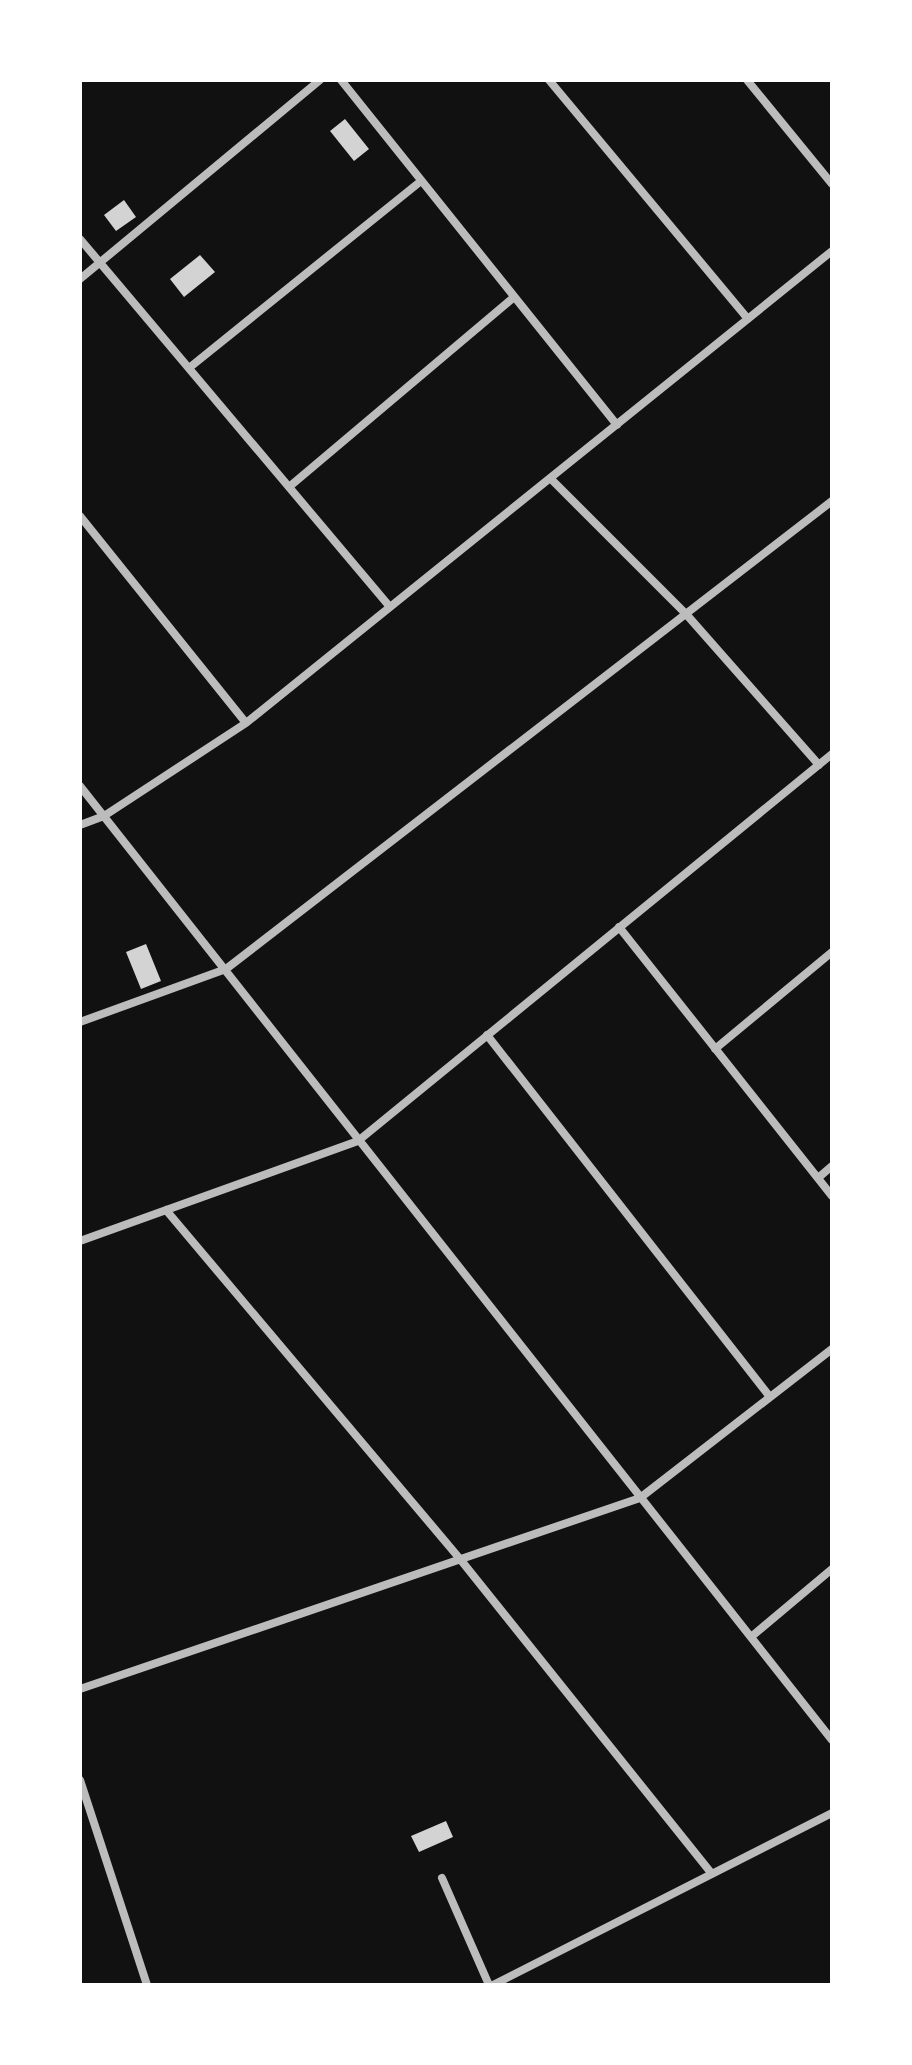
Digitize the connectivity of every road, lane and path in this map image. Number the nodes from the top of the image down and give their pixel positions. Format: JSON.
{"nodes":[{"id":1,"x":320,"y":80,"type":"edge"},
{"id":2,"x":341,"y":80,"type":"edge"},
{"id":3,"x":549,"y":80,"type":"edge"},
{"id":4,"x":747,"y":80,"type":"edge"},
{"id":5,"x":421,"y":181,"type":"junction"},
{"id":6,"x":832,"y":184,"type":"edge"},
{"id":7,"x":80,"y":239,"type":"edge"},
{"id":8,"x":832,"y":251,"type":"edge"},
{"id":9,"x":100,"y":262,"type":"junction"},
{"id":10,"x":80,"y":279,"type":"edge"},
{"id":11,"x":513,"y":298,"type":"junction"},
{"id":12,"x":748,"y":319,"type":"junction"},
{"id":13,"x":189,"y":368,"type":"junction"},
{"id":14,"x":617,"y":425,"type":"junction"},
{"id":15,"x":550,"y":478,"type":"junction"},
{"id":16,"x":289,"y":487,"type":"junction"},
{"id":17,"x":832,"y":501,"type":"edge"},
{"id":18,"x":80,"y":516,"type":"edge"},
{"id":19,"x":390,"y":607,"type":"junction"},
{"id":20,"x":686,"y":614,"type":"junction"},
{"id":21,"x":246,"y":723,"type":"junction"},
{"id":22,"x":832,"y":754,"type":"edge"},
{"id":23,"x":819,"y":765,"type":"junction"},
{"id":24,"x":80,"y":786,"type":"edge"},
{"id":25,"x":104,"y":816,"type":"junction"},
{"id":26,"x":80,"y":825,"type":"edge"},
{"id":27,"x":619,"y":927,"type":"junction"},
{"id":28,"x":832,"y":952,"type":"edge"},
{"id":29,"x":226,"y":969,"type":"junction"},
{"id":30,"x":80,"y":1022,"type":"edge"},
{"id":31,"x":487,"y":1035,"type":"junction"},
{"id":32,"x":715,"y":1049,"type":"junction"},
{"id":33,"x":358,"y":1141,"type":"junction"},
{"id":34,"x":832,"y":1166,"type":"edge"},
{"id":35,"x":818,"y":1178,"type":"junction"},
{"id":36,"x":832,"y":1196,"type":"edge"},
{"id":37,"x":166,"y":1210,"type":"junction"},
{"id":38,"x":80,"y":1241,"type":"edge"},
{"id":39,"x":832,"y":1349,"type":"edge"},
{"id":40,"x":770,"y":1397,"type":"junction"},
{"id":41,"x":640,"y":1498,"type":"junction"},
{"id":42,"x":460,"y":1559,"type":"junction"},
{"id":43,"x":832,"y":1569,"type":"edge"},
{"id":44,"x":751,"y":1637,"type":"junction"},
{"id":45,"x":80,"y":1689,"type":"edge"},
{"id":46,"x":832,"y":1740,"type":"edge"},
{"id":47,"x":80,"y":1780,"type":"edge"},
{"id":48,"x":832,"y":1813,"type":"edge"},
{"id":49,"x":712,"y":1874,"type":"junction"},
{"id":50,"x":442,"y":1878,"type":"dead end"},
{"id":51,"x":147,"y":1985,"type":"edge"},
{"id":52,"x":491,"y":1985,"type":"edge"}],
"edges":[{"from":1,"to":9,"type":"street"},
{"from":2,"to":5,"type":"street"},
{"from":3,"to":12,"type":"street"},
{"from":4,"to":6,"type":"street"},
{"from":5,"to":11,"type":"street"},
{"from":5,"to":13,"type":"street"},
{"from":7,"to":9,"type":"street"},
{"from":8,"to":12,"type":"street"},
{"from":9,"to":10,"type":"street"},
{"from":9,"to":13,"type":"street"},
{"from":11,"to":14,"type":"street"},
{"from":11,"to":16,"type":"street"},
{"from":12,"to":14,"type":"street"},
{"from":13,"to":16,"type":"street"},
{"from":14,"to":15,"type":"street"},
{"from":15,"to":19,"type":"street"},
{"from":15,"to":20,"type":"street"},
{"from":16,"to":19,"type":"street"},
{"from":17,"to":20,"type":"street"},
{"from":18,"to":21,"type":"street"},
{"from":19,"to":21,"type":"street"},
{"from":20,"to":23,"type":"street"},
{"from":20,"to":29,"type":"street"},
{"from":21,"to":25,"type":"street"},
{"from":22,"to":23,"type":"street"},
{"from":23,"to":27,"type":"street"},
{"from":24,"to":25,"type":"street"},
{"from":25,"to":26,"type":"street"},
{"from":25,"to":29,"type":"street"},
{"from":27,"to":31,"type":"street"},
{"from":27,"to":32,"type":"street"},
{"from":28,"to":32,"type":"street"},
{"from":29,"to":30,"type":"street"},
{"from":29,"to":33,"type":"street"},
{"from":31,"to":33,"type":"street"},
{"from":31,"to":40,"type":"street"},
{"from":32,"to":35,"type":"street"},
{"from":33,"to":37,"type":"street"},
{"from":33,"to":41,"type":"street"},
{"from":34,"to":35,"type":"street"},
{"from":35,"to":36,"type":"street"},
{"from":37,"to":38,"type":"street"},
{"from":37,"to":42,"type":"street"},
{"from":39,"to":40,"type":"street"},
{"from":40,"to":41,"type":"street"},
{"from":41,"to":42,"type":"street"},
{"from":41,"to":44,"type":"street"},
{"from":42,"to":45,"type":"street"},
{"from":42,"to":49,"type":"street"},
{"from":43,"to":44,"type":"street"},
{"from":44,"to":46,"type":"street"},
{"from":47,"to":51,"type":"street"},
{"from":48,"to":49,"type":"street"},
{"from":49,"to":52,"type":"street"},
{"from":50,"to":52,"type":"street"}]}
